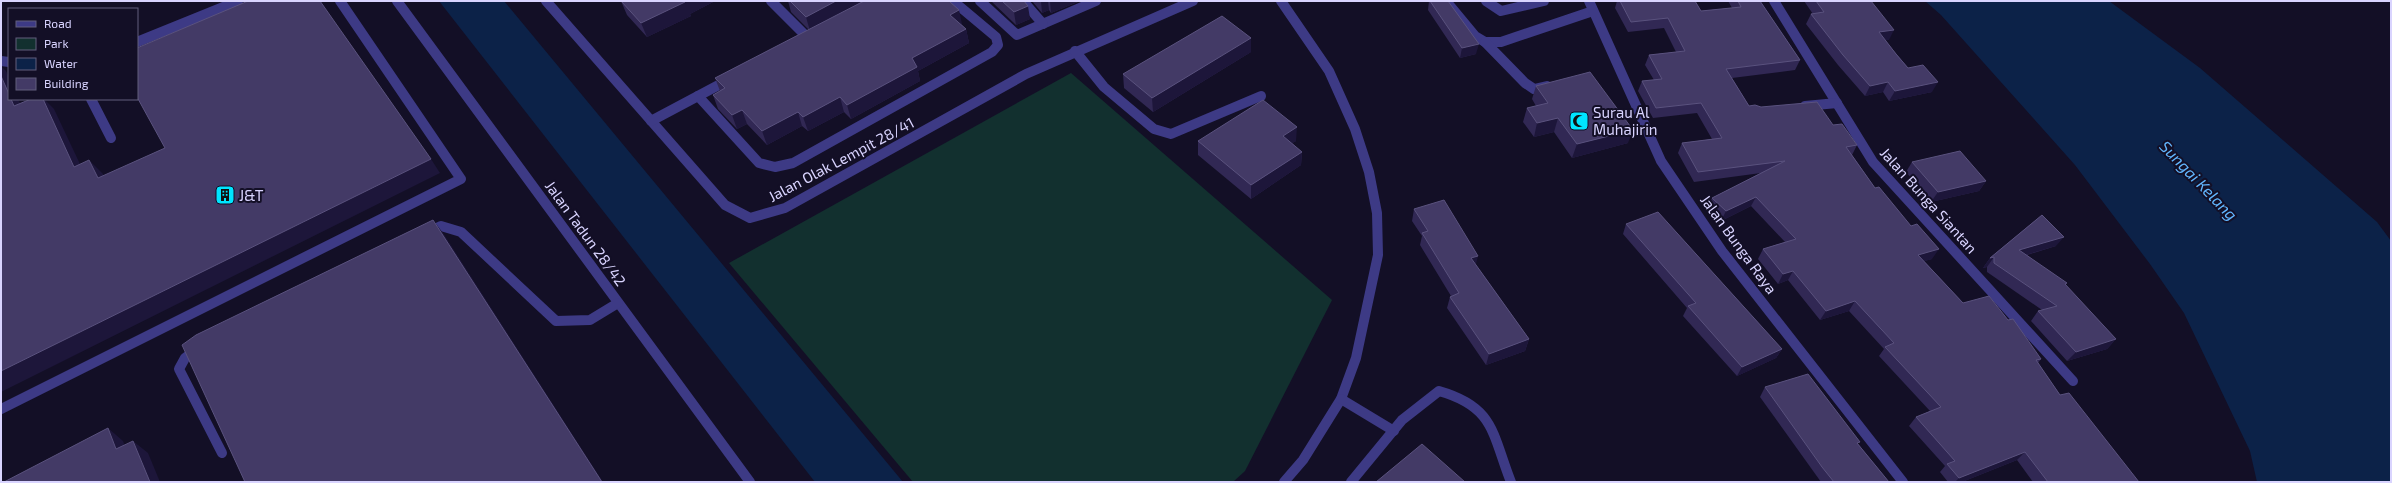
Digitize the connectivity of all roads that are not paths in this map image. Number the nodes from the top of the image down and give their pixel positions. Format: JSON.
{"nodes":[{"id":1,"x":238,"y":1,"type":"edge"},
{"id":2,"x":340,"y":1,"type":"edge"},
{"id":3,"x":397,"y":1,"type":"edge"},
{"id":4,"x":546,"y":1,"type":"edge"},
{"id":5,"x":771,"y":1,"type":"edge"},
{"id":6,"x":953,"y":1,"type":"edge"},
{"id":7,"x":980,"y":1,"type":"edge"},
{"id":8,"x":1023,"y":1,"type":"edge"},
{"id":9,"x":1096,"y":1,"type":"edge"},
{"id":10,"x":1193,"y":1,"type":"edge"},
{"id":11,"x":1281,"y":1,"type":"edge"},
{"id":12,"x":1446,"y":1,"type":"edge"},
{"id":13,"x":1486,"y":1,"type":"edge"},
{"id":14,"x":1544,"y":1,"type":"edge"},
{"id":15,"x":1589,"y":1,"type":"edge"},
{"id":16,"x":1774,"y":1,"type":"edge"},
{"id":17,"x":1593,"y":11,"type":"junction"},
{"id":18,"x":1043,"y":24,"type":"junction"},
{"id":19,"x":809,"y":39,"type":"edge"},
{"id":20,"x":138,"y":42,"type":"edge"},
{"id":21,"x":1485,"y":42,"type":"junction"},
{"id":22,"x":1075,"y":51,"type":"junction"},
{"id":23,"x":740,"y":75,"type":"edge"},
{"id":24,"x":1554,"y":85,"type":"edge"},
{"id":25,"x":698,"y":96,"type":"junction"},
{"id":26,"x":1261,"y":96,"type":"dead end"},
{"id":27,"x":91,"y":100,"type":"edge"},
{"id":28,"x":1837,"y":103,"type":"junction"},
{"id":29,"x":1792,"y":107,"type":"edge"},
{"id":30,"x":651,"y":121,"type":"junction"},
{"id":31,"x":110,"y":138,"type":"dead end"},
{"id":32,"x":419,"y":237,"type":"edge"},
{"id":33,"x":618,"y":303,"type":"junction"},
{"id":34,"x":208,"y":341,"type":"edge"},
{"id":35,"x":2073,"y":381,"type":"dead end"},
{"id":36,"x":1341,"y":399,"type":"junction"},
{"id":37,"x":1,"y":409,"type":"edge"},
{"id":38,"x":1394,"y":432,"type":"junction"},
{"id":39,"x":222,"y":453,"type":"dead end"},
{"id":40,"x":750,"y":482,"type":"edge"},
{"id":41,"x":1284,"y":482,"type":"edge"},
{"id":42,"x":1351,"y":482,"type":"edge"},
{"id":43,"x":1511,"y":482,"type":"edge"},
{"id":44,"x":1903,"y":482,"type":"edge"}],
"edges":[{"from":1,"to":20,"type":"street"},
{"from":2,"to":37,"type":"street"},
{"from":3,"to":33,"type":"street","name":"Jalan Tadun 28/42"},
{"from":4,"to":30,"type":"street","name":"Jalan Olak Lempit 28/41"},
{"from":5,"to":19,"type":"street"},
{"from":6,"to":25,"type":"street"},
{"from":7,"to":18,"type":"street"},
{"from":8,"to":18,"type":"street"},
{"from":9,"to":18,"type":"street"},
{"from":10,"to":22,"type":"street","name":"Jalan Olak Lempit 28/41"},
{"from":11,"to":36,"type":"street"},
{"from":12,"to":21,"type":"street"},
{"from":13,"to":14,"type":"street"},
{"from":15,"to":17,"type":"street","name":"Jalan Bunga Raya"},
{"from":16,"to":28,"type":"street","name":"Jalan Bunga Siantan"},
{"from":17,"to":21,"type":"street"},
{"from":17,"to":44,"type":"street","name":"Jalan Bunga Raya"},
{"from":21,"to":24,"type":"street"},
{"from":22,"to":26,"type":"street"},
{"from":22,"to":30,"type":"street","name":"Jalan Olak Lempit 28/41"},
{"from":23,"to":25,"type":"street"},
{"from":25,"to":30,"type":"street"},
{"from":27,"to":31,"type":"street"},
{"from":28,"to":29,"type":"street"},
{"from":28,"to":35,"type":"street","name":"Jalan Bunga Siantan"},
{"from":32,"to":33,"type":"street"},
{"from":33,"to":40,"type":"street","name":"Jalan Tadun 28/42"},
{"from":34,"to":39,"type":"street"},
{"from":36,"to":38,"type":"street"},
{"from":36,"to":41,"type":"street"},
{"from":38,"to":42,"type":"street"},
{"from":38,"to":43,"type":"street"}]}
